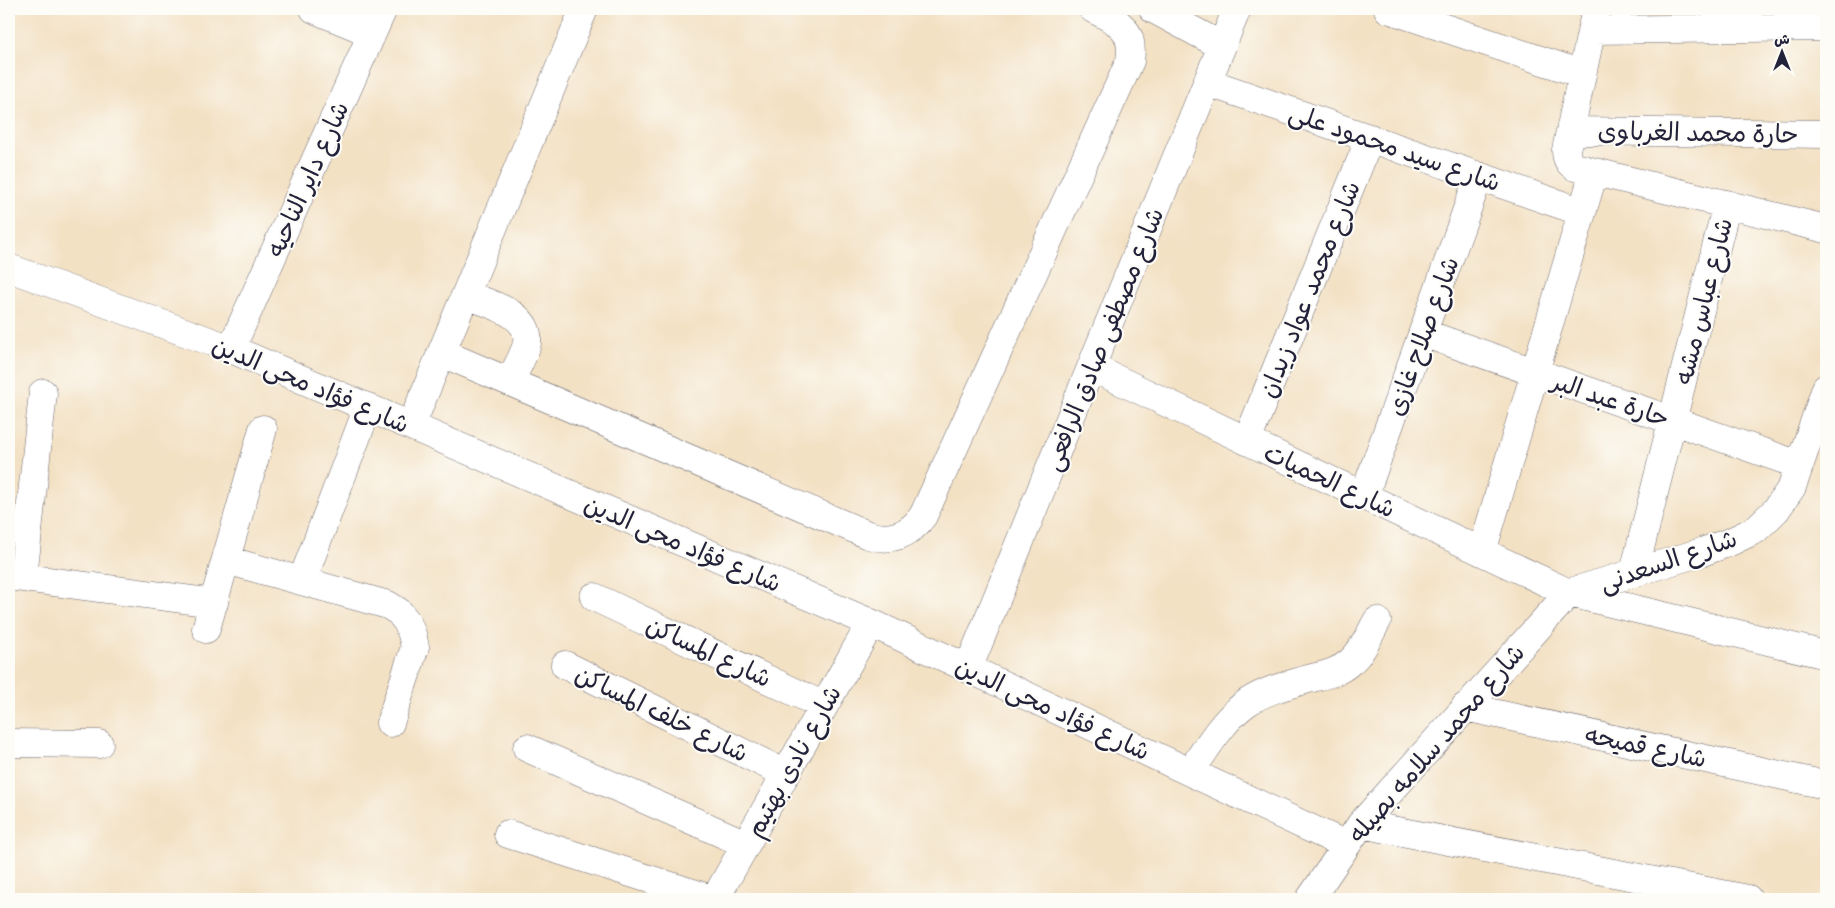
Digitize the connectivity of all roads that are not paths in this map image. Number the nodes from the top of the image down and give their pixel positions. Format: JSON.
{"nodes":[{"id":1,"x":314,"y":9,"type":"edge"},
{"id":2,"x":383,"y":9,"type":"edge"},
{"id":3,"x":584,"y":9,"type":"edge"},
{"id":4,"x":1093,"y":9,"type":"edge"},
{"id":5,"x":1153,"y":9,"type":"edge"},
{"id":6,"x":1237,"y":9,"type":"edge"},
{"id":7,"x":1388,"y":9,"type":"edge"},
{"id":8,"x":1594,"y":19,"type":"edge"},
{"id":9,"x":1826,"y":27,"type":"edge"},
{"id":10,"x":372,"y":33,"type":"junction"},
{"id":11,"x":1222,"y":46,"type":"junction"},
{"id":12,"x":1582,"y":74,"type":"junction"},
{"id":13,"x":1208,"y":82,"type":"junction"},
{"id":14,"x":1570,"y":130,"type":"junction"},
{"id":15,"x":1826,"y":134,"type":"edge"},
{"id":16,"x":1370,"y":138,"type":"junction"},
{"id":17,"x":1594,"y":172,"type":"junction"},
{"id":18,"x":1479,"y":176,"type":"junction"},
{"id":19,"x":1727,"y":204,"type":"junction"},
{"id":20,"x":1582,"y":212,"type":"junction"},
{"id":21,"x":1826,"y":229,"type":"edge"},
{"id":22,"x":9,"y":268,"type":"edge"},
{"id":23,"x":466,"y":295,"type":"junction"},
{"id":24,"x":1423,"y":334,"type":"junction"},
{"id":25,"x":231,"y":349,"type":"junction"},
{"id":26,"x":442,"y":353,"type":"junction"},
{"id":27,"x":1091,"y":367,"type":"junction"},
{"id":28,"x":1536,"y":373,"type":"junction"},
{"id":29,"x":510,"y":382,"type":"junction"},
{"id":30,"x":1826,"y":388,"type":"edge"},
{"id":31,"x":43,"y":393,"type":"dead end"},
{"id":32,"x":368,"y":407,"type":"junction"},
{"id":33,"x":1672,"y":421,"type":"junction"},
{"id":34,"x":411,"y":426,"type":"junction"},
{"id":35,"x":263,"y":429,"type":"dead end"},
{"id":36,"x":1247,"y":441,"type":"junction"},
{"id":37,"x":1799,"y":465,"type":"junction"},
{"id":38,"x":1364,"y":496,"type":"junction"},
{"id":39,"x":1482,"y":552,"type":"junction"},
{"id":40,"x":226,"y":560,"type":"junction"},
{"id":41,"x":1634,"y":572,"type":"junction"},
{"id":42,"x":16,"y":577,"type":"edge"},
{"id":43,"x":302,"y":581,"type":"junction"},
{"id":44,"x":1569,"y":593,"type":"junction"},
{"id":45,"x":594,"y":597,"type":"dead end"},
{"id":46,"x":214,"y":603,"type":"junction"},
{"id":47,"x":1377,"y":621,"type":"dead end"},
{"id":48,"x":871,"y":623,"type":"junction"},
{"id":49,"x":206,"y":629,"type":"dead end"},
{"id":50,"x":1826,"y":655,"type":"edge"},
{"id":51,"x":566,"y":665,"type":"dead end"},
{"id":52,"x":968,"y":669,"type":"junction"},
{"id":53,"x":824,"y":706,"type":"junction"},
{"id":54,"x":1465,"y":707,"type":"junction"},
{"id":55,"x":390,"y":723,"type":"dead end"},
{"id":56,"x":9,"y":743,"type":"edge"},
{"id":57,"x":99,"y":744,"type":"dead end"},
{"id":58,"x":528,"y":748,"type":"dead end"},
{"id":59,"x":1190,"y":772,"type":"junction"},
{"id":60,"x":786,"y":774,"type":"junction"},
{"id":61,"x":1826,"y":785,"type":"edge"},
{"id":62,"x":508,"y":834,"type":"dead end"},
{"id":63,"x":1354,"y":834,"type":"junction"},
{"id":64,"x":746,"y":844,"type":"junction"},
{"id":65,"x":712,"y":899,"type":"edge"},
{"id":66,"x":715,"y":899,"type":"edge"},
{"id":67,"x":1310,"y":899,"type":"edge"},
{"id":68,"x":1748,"y":899,"type":"edge"}],
"edges":[{"from":1,"to":10,"type":"street"},
{"from":2,"to":10,"type":"street","name":"شارع داير الناحيه"},
{"from":3,"to":23,"type":"street"},
{"from":4,"to":29,"type":"street"},
{"from":5,"to":11,"type":"street"},
{"from":6,"to":11,"type":"street","name":"شارع مصطفى صادق الرافعى"},
{"from":7,"to":12,"type":"street"},
{"from":8,"to":9,"type":"street"},
{"from":8,"to":12,"type":"street"},
{"from":10,"to":25,"type":"street","name":"شارع داير الناحيه"},
{"from":11,"to":13,"type":"street","name":"شارع مصطفى صادق الرافعى"},
{"from":12,"to":14,"type":"street"},
{"from":13,"to":16,"type":"street","name":"شارع سيد محمود على"},
{"from":13,"to":27,"type":"street","name":"شارع مصطفى صادق الرافعى"},
{"from":14,"to":15,"type":"street","name":"حارة محمد الغرباوى"},
{"from":14,"to":17,"type":"street"},
{"from":16,"to":18,"type":"street","name":"شارع سيد محمود على"},
{"from":16,"to":36,"type":"street","name":"شارع محمد عواد زيدان"},
{"from":17,"to":19,"type":"street"},
{"from":17,"to":20,"type":"street"},
{"from":18,"to":20,"type":"street","name":"شارع سيد محمود على"},
{"from":18,"to":24,"type":"street","name":"شارع صلاح غازى"},
{"from":19,"to":21,"type":"street"},
{"from":19,"to":33,"type":"street","name":"شارع عباس مشه"},
{"from":20,"to":28,"type":"street"},
{"from":22,"to":25,"type":"street","name":"شارع فؤاد محى الدين"},
{"from":23,"to":26,"type":"street"},
{"from":23,"to":29,"type":"street"},
{"from":24,"to":28,"type":"street","name":"حارة عبد البر"},
{"from":24,"to":38,"type":"street","name":"شارع صلاح غازى"},
{"from":25,"to":32,"type":"street","name":"شارع فؤاد محى الدين"},
{"from":26,"to":29,"type":"street"},
{"from":26,"to":34,"type":"street"},
{"from":27,"to":36,"type":"street","name":"شارع الحميات"},
{"from":27,"to":52,"type":"street","name":"شارع مصطفى صادق الرافعى"},
{"from":28,"to":33,"type":"street","name":"حارة عبد البر"},
{"from":28,"to":39,"type":"street"},
{"from":30,"to":37,"type":"street","name":"شارع السعدنى"},
{"from":31,"to":42,"type":"street"},
{"from":32,"to":34,"type":"street","name":"شارع فؤاد محى الدين"},
{"from":32,"to":43,"type":"street"},
{"from":33,"to":37,"type":"street","name":"حارة عبد البر"},
{"from":33,"to":41,"type":"street","name":"شارع عباس مشه"},
{"from":34,"to":48,"type":"street","name":"شارع فؤاد محى الدين"},
{"from":35,"to":40,"type":"street"},
{"from":36,"to":38,"type":"street","name":"شارع الحميات"},
{"from":37,"to":41,"type":"street","name":"شارع السعدنى"},
{"from":38,"to":39,"type":"street","name":"شارع الحميات"},
{"from":39,"to":44,"type":"street","name":"شارع الحميات"},
{"from":40,"to":43,"type":"street"},
{"from":40,"to":46,"type":"street"},
{"from":41,"to":44,"type":"street","name":"شارع السعدنى"},
{"from":42,"to":46,"type":"street"},
{"from":43,"to":55,"type":"street"},
{"from":44,"to":50,"type":"street","name":"شارع الحميات"},
{"from":44,"to":54,"type":"street","name":"شارع محمد سلامه بصيله"},
{"from":45,"to":53,"type":"street","name":"شارع المساكن"},
{"from":46,"to":49,"type":"street"},
{"from":47,"to":59,"type":"street"},
{"from":48,"to":52,"type":"street","name":"شارع فؤاد محى الدين"},
{"from":48,"to":53,"type":"street","name":"شارع نادى بهتيم"},
{"from":51,"to":60,"type":"street","name":"شارع خلف المساكن"},
{"from":52,"to":59,"type":"street","name":"شارع فؤاد محى الدين"},
{"from":53,"to":60,"type":"street","name":"شارع نادى بهتيم"},
{"from":54,"to":61,"type":"street","name":"شارع قميحه"},
{"from":54,"to":63,"type":"street","name":"شارع محمد سلامه بصيله"},
{"from":56,"to":57,"type":"street"},
{"from":58,"to":64,"type":"street"},
{"from":59,"to":63,"type":"street","name":"شارع فؤاد محى الدين"},
{"from":60,"to":64,"type":"street","name":"شارع نادى بهتيم"},
{"from":62,"to":65,"type":"street"},
{"from":63,"to":67,"type":"street","name":"شارع محمد سلامه بصيله"},
{"from":63,"to":68,"type":"street","name":"شارع فؤاد محى الدين"},
{"from":64,"to":66,"type":"street","name":"شارع نادى بهتيم"}]}
